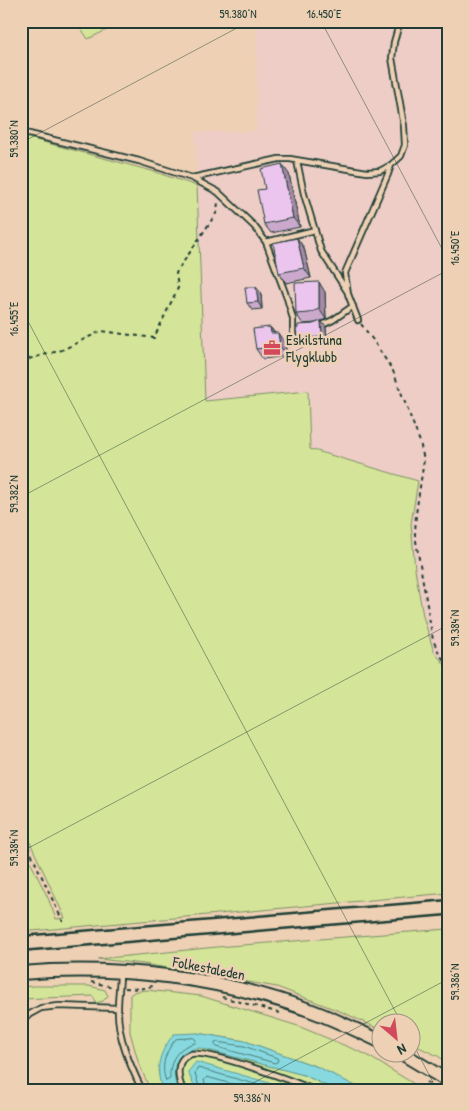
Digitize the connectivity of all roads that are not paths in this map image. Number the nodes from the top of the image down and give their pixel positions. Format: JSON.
{"nodes":[{"id":1,"x":400,"y":21,"type":"edge"},
{"id":2,"x":21,"y":132,"type":"edge"},
{"id":3,"x":297,"y":161,"type":"junction"},
{"id":4,"x":391,"y":165,"type":"junction"},
{"id":5,"x":192,"y":178,"type":"junction"},
{"id":6,"x":315,"y":230,"type":"junction"},
{"id":7,"x":266,"y":242,"type":"junction"},
{"id":8,"x":348,"y":294,"type":"junction"},
{"id":9,"x":353,"y":306,"type":"junction"},
{"id":10,"x":293,"y":319,"type":"junction"},
{"id":11,"x":358,"y":320,"type":"road end"},
{"id":12,"x":297,"y":323,"type":"edge"},
{"id":13,"x":317,"y":327,"type":"edge"},
{"id":14,"x":293,"y":335,"type":"dead end"},
{"id":15,"x":120,"y":971,"type":"junction"},
{"id":16,"x":21,"y":973,"type":"edge"},
{"id":17,"x":118,"y":1008,"type":"junction"},
{"id":18,"x":21,"y":1019,"type":"edge"},
{"id":19,"x":372,"y":1037,"type":"edge"},
{"id":20,"x":411,"y":1064,"type":"edge"},
{"id":21,"x":448,"y":1081,"type":"edge"},
{"id":22,"x":142,"y":1090,"type":"edge"},
{"id":23,"x":183,"y":1090,"type":"edge"},
{"id":24,"x":313,"y":1090,"type":"edge"}],
"edges":[{"from":1,"to":4,"type":"lane"},
{"from":2,"to":5,"type":"lane"},
{"from":3,"to":4,"type":"lane"},
{"from":3,"to":5,"type":"lane"},
{"from":3,"to":6,"type":"lane"},
{"from":4,"to":8,"type":"lane"},
{"from":5,"to":7,"type":"lane"},
{"from":6,"to":7,"type":"lane"},
{"from":6,"to":8,"type":"lane"},
{"from":7,"to":10,"type":"lane"},
{"from":8,"to":9,"type":"lane"},
{"from":9,"to":11,"type":"lane"},
{"from":9,"to":13,"type":"lane"},
{"from":10,"to":12,"type":"lane"},
{"from":10,"to":14,"type":"lane"},
{"from":15,"to":16,"type":"main road","name":"Folkestaleden"},
{"from":15,"to":17,"type":"lane"},
{"from":15,"to":19,"type":"main road","name":"Folkestaleden"},
{"from":17,"to":18,"type":"lane"},
{"from":17,"to":22,"type":"lane"},
{"from":20,"to":21,"type":"main road"},
{"from":23,"to":24,"type":"lane"}]}
